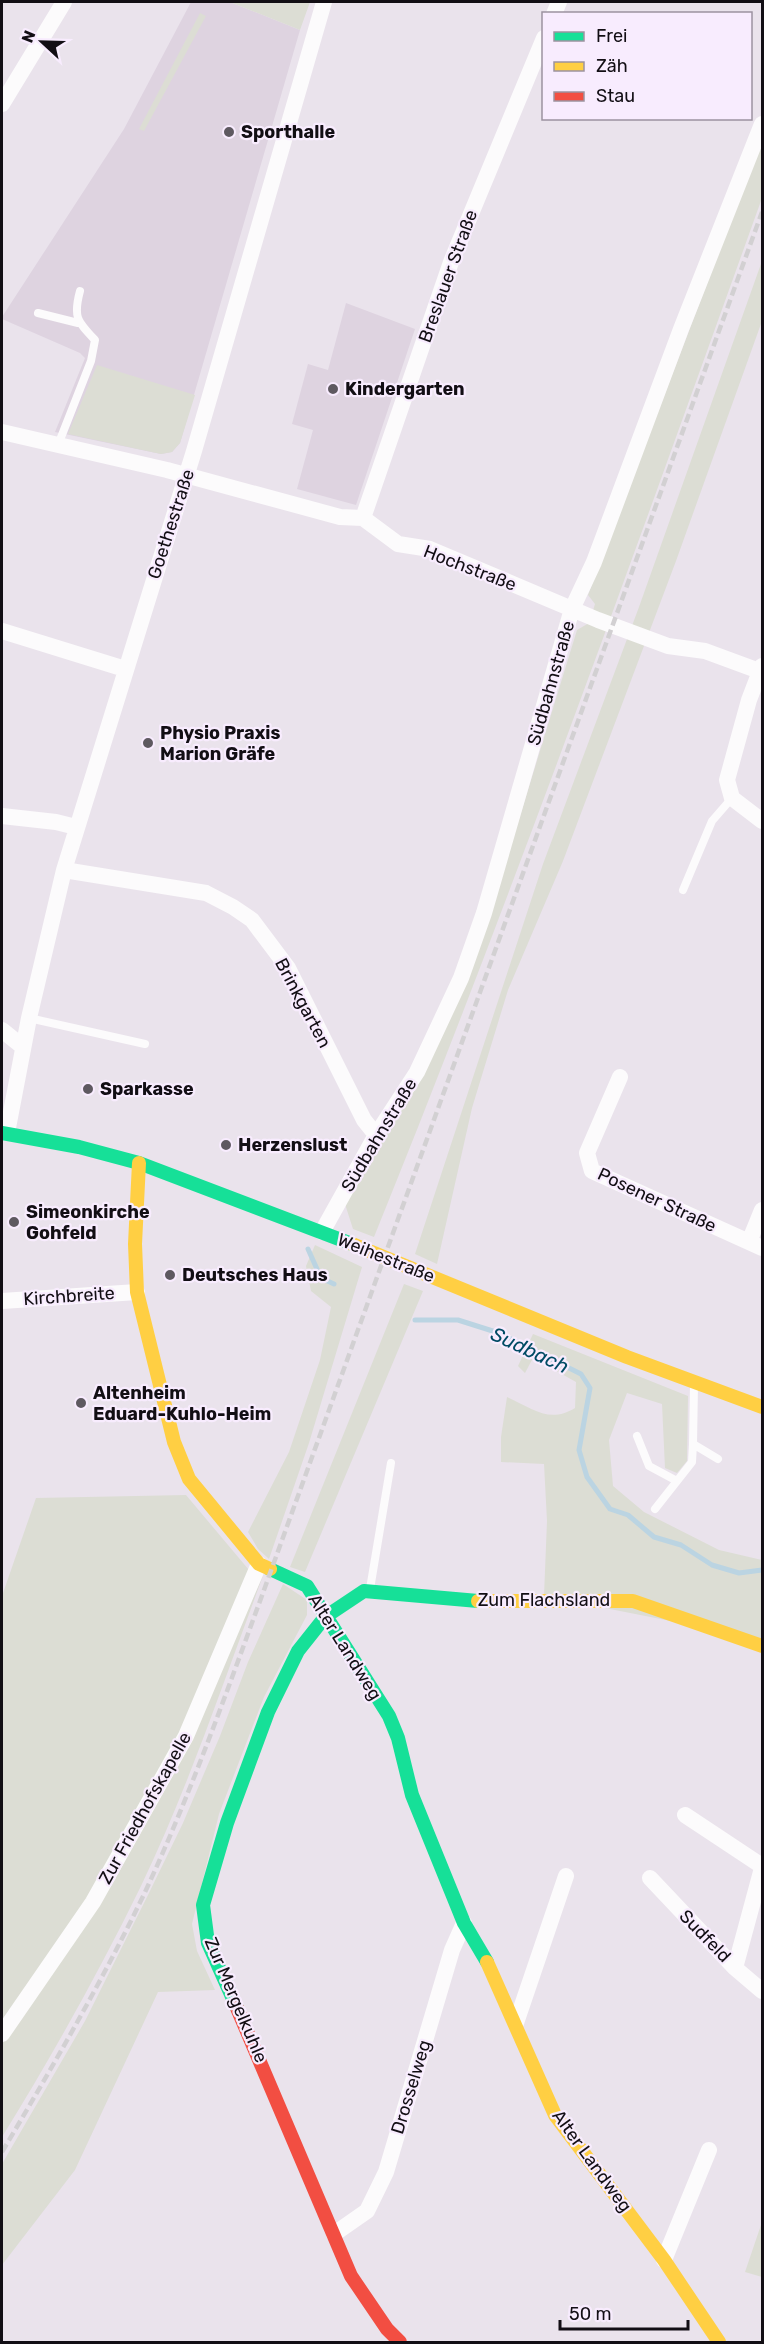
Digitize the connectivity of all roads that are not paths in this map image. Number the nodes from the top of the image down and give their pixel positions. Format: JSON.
{"nodes":[{"id":1,"x":64,"y":2,"type":"edge"},
{"id":2,"x":324,"y":2,"type":"edge"},
{"id":3,"x":542,"y":40,"type":"edge"},
{"id":4,"x":2,"y":104,"type":"edge"},
{"id":5,"x":762,"y":123,"type":"edge"},
{"id":6,"x":80,"y":291,"type":"dead end"},
{"id":7,"x":38,"y":313,"type":"dead end"},
{"id":8,"x":78,"y":322,"type":"junction"},
{"id":9,"x":2,"y":432,"type":"edge"},
{"id":10,"x":58,"y":445,"type":"junction"},
{"id":11,"x":186,"y":475,"type":"junction"},
{"id":12,"x":363,"y":518,"type":"junction"},
{"id":13,"x":572,"y":609,"type":"junction"},
{"id":14,"x":2,"y":631,"type":"edge"},
{"id":15,"x":125,"y":669,"type":"junction"},
{"id":16,"x":761,"y":670,"type":"edge"},
{"id":17,"x":732,"y":798,"type":"junction"},
{"id":18,"x":2,"y":816,"type":"edge"},
{"id":19,"x":762,"y":821,"type":"edge"},
{"id":20,"x":76,"y":827,"type":"junction"},
{"id":21,"x":64,"y":870,"type":"junction"},
{"id":22,"x":682,"y":890,"type":"dead end"},
{"id":23,"x":29,"y":1018,"type":"junction"},
{"id":24,"x":2,"y":1030,"type":"edge"},
{"id":25,"x":145,"y":1044,"type":"dead end"},
{"id":26,"x":23,"y":1047,"type":"junction"},
{"id":27,"x":620,"y":1077,"type":"dead end"},
{"id":28,"x":7,"y":1100,"type":"edge"},
{"id":29,"x":4,"y":1133,"type":"edge"},
{"id":30,"x":376,"y":1135,"type":"junction"},
{"id":31,"x":139,"y":1163,"type":"junction"},
{"id":32,"x":762,"y":1210,"type":"edge"},
{"id":33,"x":322,"y":1232,"type":"junction"},
{"id":34,"x":755,"y":1245,"type":"edge"},
{"id":35,"x":137,"y":1292,"type":"junction"},
{"id":36,"x":2,"y":1301,"type":"edge"},
{"id":37,"x":694,"y":1382,"type":"junction"},
{"id":38,"x":762,"y":1407,"type":"edge"},
{"id":39,"x":637,"y":1436,"type":"dead end"},
{"id":40,"x":693,"y":1444,"type":"junction"},
{"id":41,"x":718,"y":1459,"type":"dead end"},
{"id":42,"x":391,"y":1463,"type":"dead end"},
{"id":43,"x":677,"y":1481,"type":"junction"},
{"id":44,"x":655,"y":1509,"type":"dead end"},
{"id":45,"x":258,"y":1564,"type":"junction"},
{"id":46,"x":370,"y":1592,"type":"junction"},
{"id":47,"x":325,"y":1617,"type":"junction"},
{"id":48,"x":762,"y":1646,"type":"edge"},
{"id":49,"x":685,"y":1815,"type":"dead end"},
{"id":50,"x":762,"y":1867,"type":"edge"},
{"id":51,"x":566,"y":1876,"type":"dead end"},
{"id":52,"x":650,"y":1878,"type":"dead end"},
{"id":53,"x":464,"y":1923,"type":"junction"},
{"id":54,"x":735,"y":1968,"type":"junction"},
{"id":55,"x":762,"y":1991,"type":"edge"},
{"id":56,"x":516,"y":2023,"type":"junction"},
{"id":57,"x":2,"y":2034,"type":"edge"},
{"id":58,"x":709,"y":2150,"type":"dead end"},
{"id":59,"x":334,"y":2234,"type":"junction"},
{"id":60,"x":664,"y":2260,"type":"junction"},
{"id":61,"x":400,"y":2343,"type":"edge"},
{"id":62,"x":719,"y":2343,"type":"edge"}],
"edges":[{"from":1,"to":4,"type":"street"},
{"from":2,"to":11,"type":"street","name":"Goethestraße"},
{"from":3,"to":12,"type":"street","name":"Breslauer Straße"},
{"from":5,"to":13,"type":"street","name":"Südbahnstraße"},
{"from":6,"to":8,"type":"lane"},
{"from":7,"to":8,"type":"lane"},
{"from":8,"to":10,"type":"lane"},
{"from":9,"to":10,"type":"street"},
{"from":10,"to":11,"type":"street"},
{"from":11,"to":12,"type":"street"},
{"from":11,"to":15,"type":"street","name":"Goethestraße"},
{"from":12,"to":13,"type":"street","name":"Hochstraße"},
{"from":13,"to":16,"type":"street","name":"Hochstraße"},
{"from":13,"to":30,"type":"street","name":"Südbahnstraße"},
{"from":14,"to":15,"type":"street"},
{"from":15,"to":20,"type":"street","name":"Goethestraße"},
{"from":16,"to":17,"type":"street"},
{"from":17,"to":19,"type":"street"},
{"from":17,"to":22,"type":"lane"},
{"from":18,"to":20,"type":"street"},
{"from":20,"to":21,"type":"street","name":"Goethestraße"},
{"from":21,"to":23,"type":"street","name":"Goethestraße"},
{"from":21,"to":30,"type":"street","name":"Brinkgarten"},
{"from":23,"to":25,"type":"lane"},
{"from":23,"to":26,"type":"street","name":"Goethestraße"},
{"from":24,"to":26,"type":"street"},
{"from":26,"to":28,"type":"street","name":"Goethestraße"},
{"from":27,"to":34,"type":"street","name":"Posener Straße"},
{"from":28,"to":29,"type":"street","name":"Goethestraße"},
{"from":29,"to":31,"type":"street","name":"Weihestraße"},
{"from":30,"to":33,"type":"street","name":"Südbahnstraße"},
{"from":31,"to":33,"type":"street","name":"Weihestraße"},
{"from":31,"to":35,"type":"street","name":"Alter Landweg"},
{"from":32,"to":34,"type":"street","name":"Posener Straße"},
{"from":33,"to":37,"type":"street","name":"Weihestraße"},
{"from":35,"to":36,"type":"street","name":"Kirchbreite"},
{"from":35,"to":45,"type":"street","name":"Alter Landweg"},
{"from":37,"to":38,"type":"street","name":"Weihestraße"},
{"from":37,"to":40,"type":"lane"},
{"from":39,"to":43,"type":"lane"},
{"from":40,"to":41,"type":"lane"},
{"from":40,"to":43,"type":"lane"},
{"from":42,"to":46,"type":"lane"},
{"from":43,"to":44,"type":"lane"},
{"from":45,"to":47,"type":"street","name":"Alter Landweg"},
{"from":45,"to":57,"type":"street","name":"Zur Friedhofskapelle"},
{"from":46,"to":47,"type":"street"},
{"from":46,"to":48,"type":"street","name":"Zum Flachsland"},
{"from":47,"to":53,"type":"street","name":"Alter Landweg"},
{"from":47,"to":59,"type":"street","name":"Zur Mergelkuhle"},
{"from":49,"to":50,"type":"street"},
{"from":50,"to":54,"type":"street"},
{"from":51,"to":56,"type":"street"},
{"from":52,"to":54,"type":"street","name":"Sudfeld"},
{"from":53,"to":56,"type":"street","name":"Alter Landweg"},
{"from":53,"to":59,"type":"street","name":"Drosselweg"},
{"from":54,"to":55,"type":"street","name":"Sudfeld"},
{"from":56,"to":60,"type":"street","name":"Alter Landweg"},
{"from":58,"to":60,"type":"street"},
{"from":59,"to":61,"type":"street","name":"Zur Mergelkuhle"},
{"from":60,"to":62,"type":"street","name":"Alter Landweg"}]}
